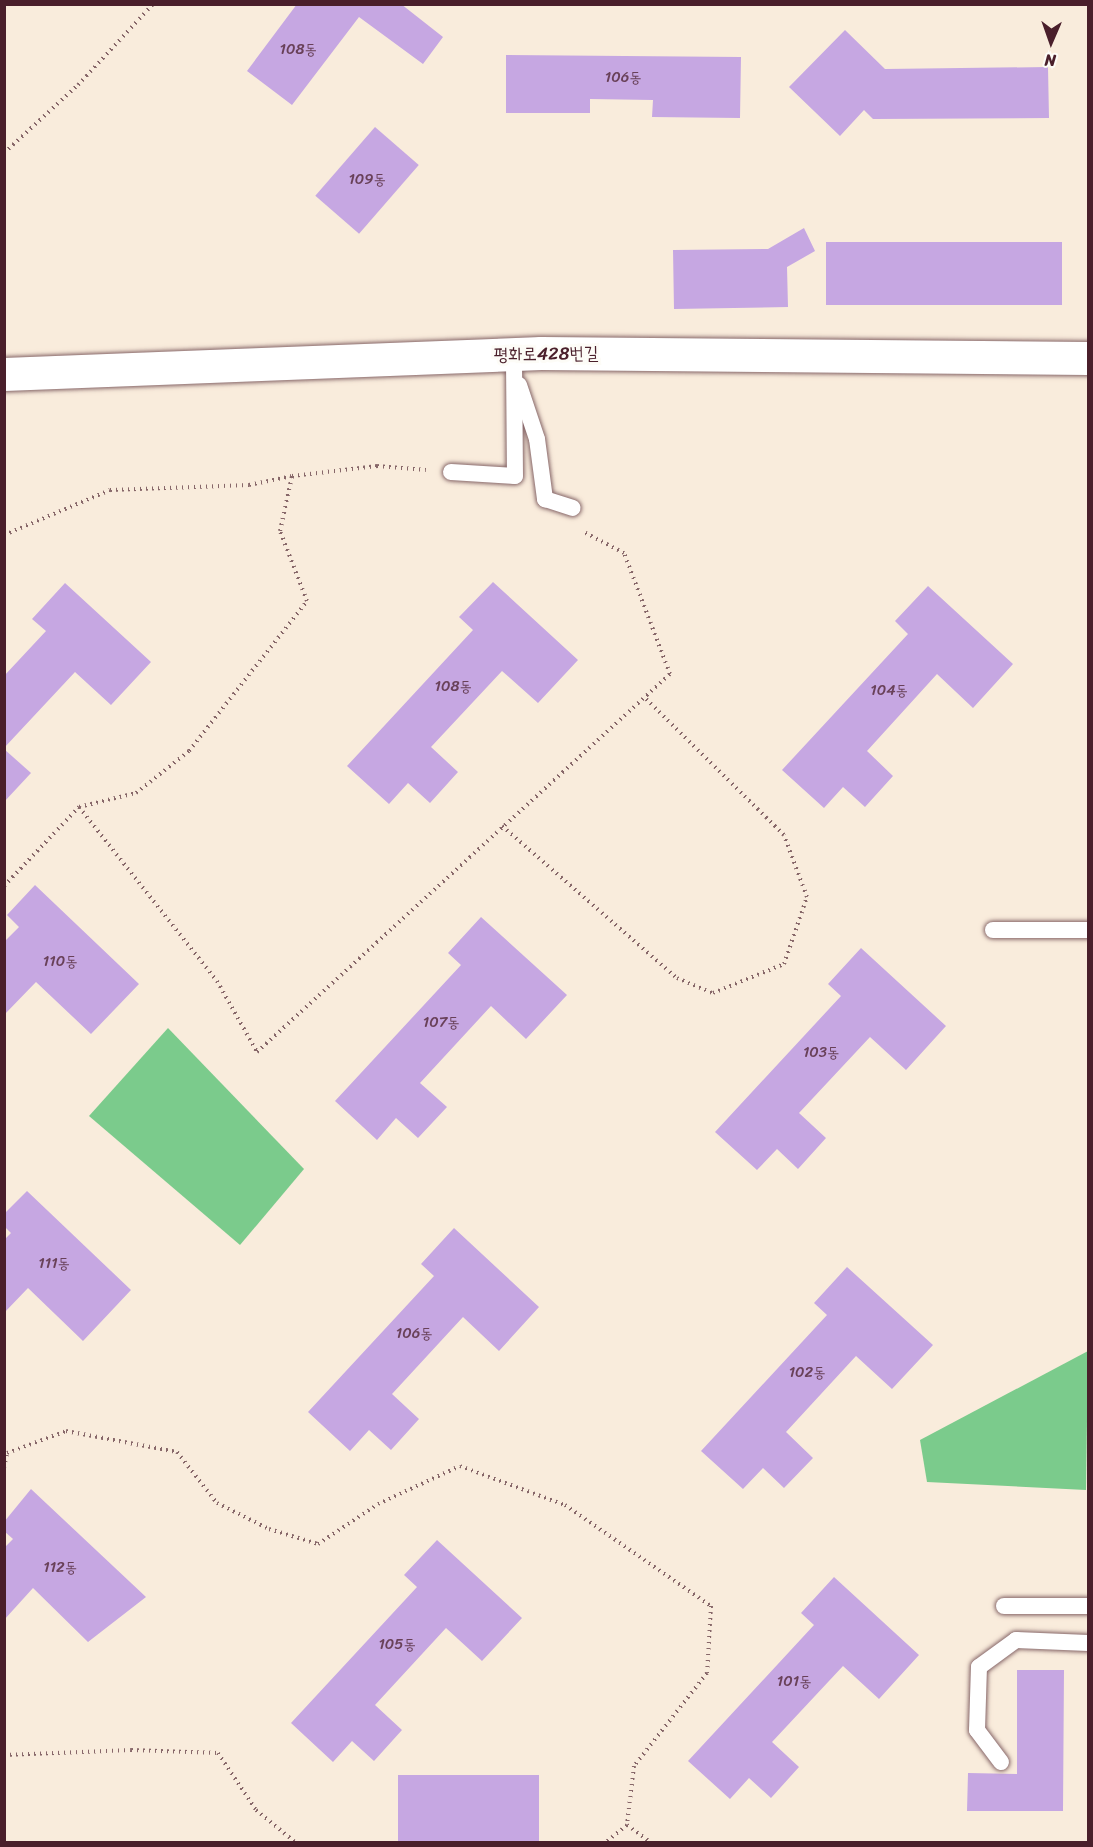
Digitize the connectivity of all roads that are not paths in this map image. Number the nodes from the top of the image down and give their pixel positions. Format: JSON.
{"nodes":[{"id":1,"x":1089,"y":358,"type":"edge"},
{"id":2,"x":514,"y":363,"type":"junction"},
{"id":3,"x":4,"y":375,"type":"edge"},
{"id":4,"x":451,"y":472,"type":"road end"},
{"id":5,"x":573,"y":508,"type":"dead end"},
{"id":6,"x":993,"y":930,"type":"dead end"},
{"id":7,"x":1089,"y":930,"type":"edge"},
{"id":8,"x":1004,"y":1606,"type":"dead end"},
{"id":9,"x":1089,"y":1606,"type":"edge"},
{"id":10,"x":1089,"y":1643,"type":"edge"},
{"id":11,"x":1001,"y":1762,"type":"dead end"}],
"edges":[{"from":1,"to":2,"type":"street","name":"평화로428번길"},
{"from":2,"to":3,"type":"street","name":"평화로428번길"},
{"from":2,"to":4,"type":"lane"},
{"from":2,"to":5,"type":"lane"},
{"from":6,"to":7,"type":"lane"},
{"from":8,"to":9,"type":"lane"},
{"from":10,"to":11,"type":"lane"}]}
